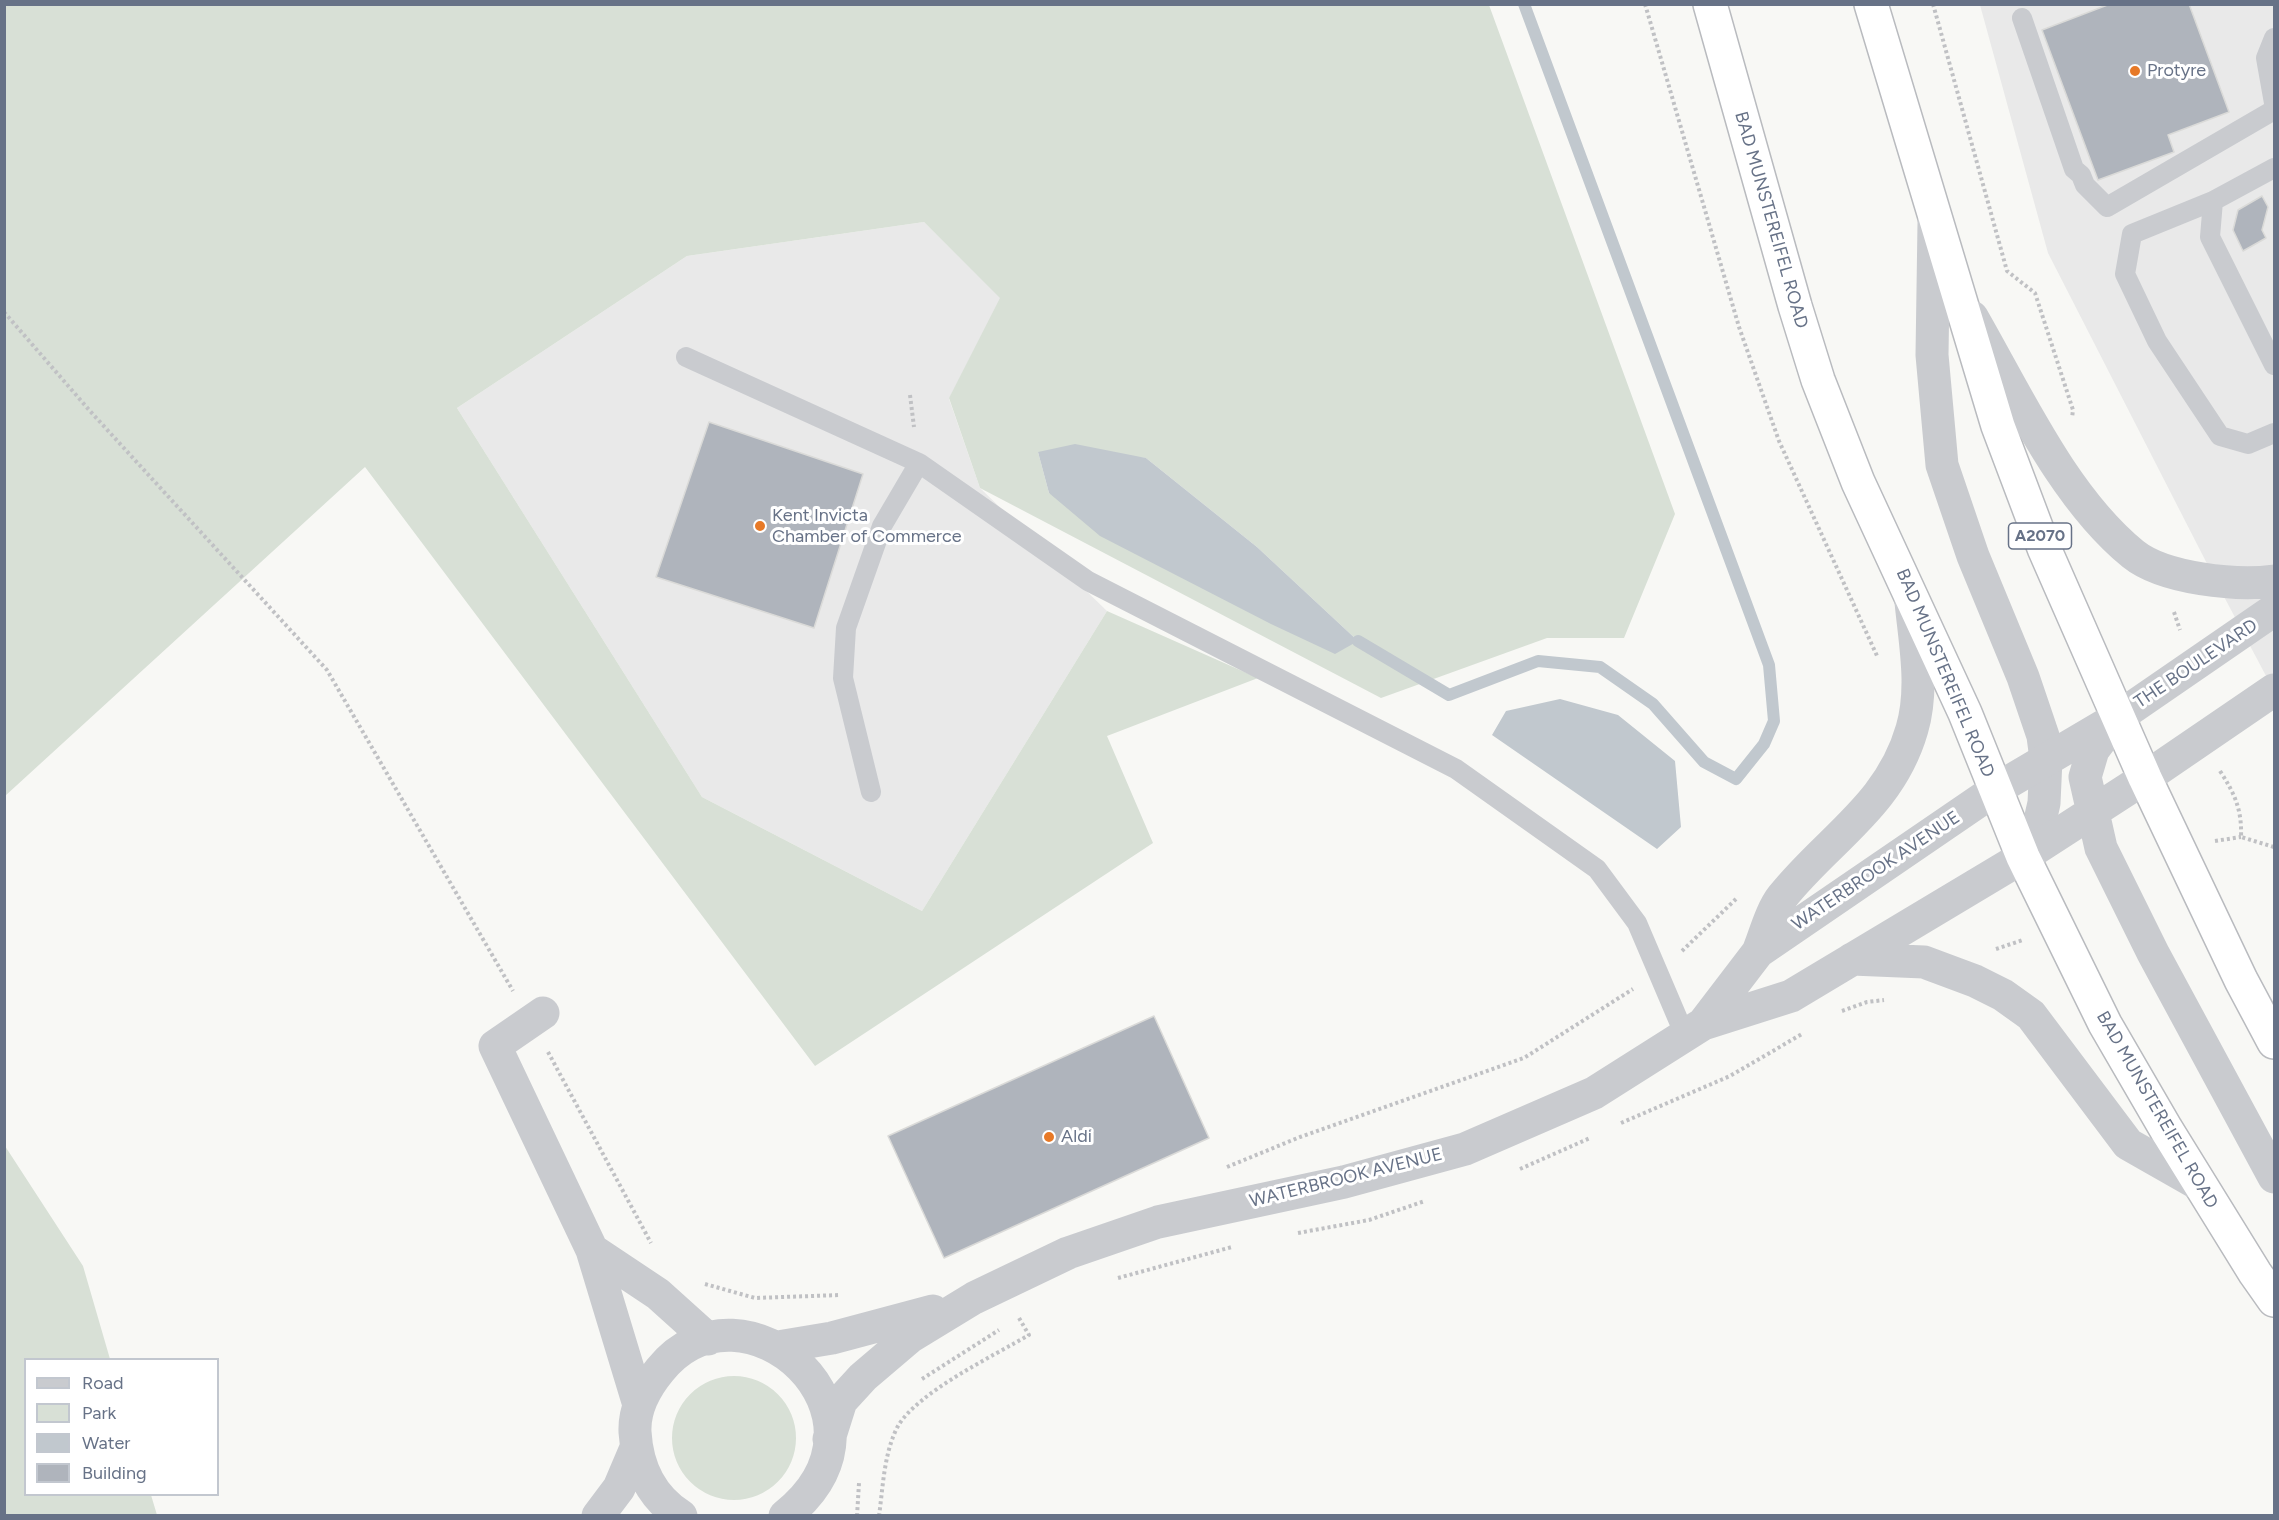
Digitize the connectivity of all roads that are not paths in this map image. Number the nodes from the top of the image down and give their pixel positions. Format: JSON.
{"nodes":[{"id":1,"x":1710,"y":4,"type":"edge"},
{"id":2,"x":1871,"y":4,"type":"edge"},
{"id":3,"x":2022,"y":18,"type":"dead end"},
{"id":4,"x":2274,"y":38,"type":"edge"},
{"id":5,"x":2274,"y":103,"type":"edge"},
{"id":6,"x":2274,"y":110,"type":"edge"},
{"id":7,"x":2274,"y":168,"type":"edge"},
{"id":8,"x":2213,"y":201,"type":"junction"},
{"id":9,"x":1934,"y":213,"type":"junction"},
{"id":10,"x":1958,"y":292,"type":"junction"},
{"id":11,"x":686,"y":357,"type":"dead end"},
{"id":12,"x":2274,"y":365,"type":"edge"},
{"id":13,"x":2274,"y":433,"type":"edge"},
{"id":14,"x":919,"y":463,"type":"junction"},
{"id":15,"x":2274,"y":581,"type":"edge"},
{"id":16,"x":1910,"y":590,"type":"junction"},
{"id":17,"x":2274,"y":610,"type":"edge"},
{"id":18,"x":2274,"y":690,"type":"edge"},
{"id":19,"x":2117,"y":718,"type":"junction"},
{"id":20,"x":2046,"y":759,"type":"junction"},
{"id":21,"x":2145,"y":778,"type":"junction"},
{"id":22,"x":1995,"y":790,"type":"junction"},
{"id":23,"x":872,"y":792,"type":"dead end"},
{"id":24,"x":2092,"y":813,"type":"junction"},
{"id":25,"x":2023,"y":857,"type":"junction"},
{"id":26,"x":1758,"y":952,"type":"junction"},
{"id":27,"x":1852,"y":959,"type":"junction"},
{"id":28,"x":537,"y":1017,"type":"road end"},
{"id":29,"x":1694,"y":1031,"type":"junction"},
{"id":30,"x":2274,"y":1042,"type":"edge"},
{"id":31,"x":2274,"y":1177,"type":"edge"},
{"id":32,"x":2200,"y":1185,"type":"junction"},
{"id":33,"x":592,"y":1250,"type":"junction"},
{"id":34,"x":975,"y":1298,"type":"junction"},
{"id":35,"x":2274,"y":1300,"type":"edge"},
{"id":36,"x":708,"y":1339,"type":"junction"},
{"id":37,"x":778,"y":1347,"type":"junction"},
{"id":38,"x":639,"y":1405,"type":"junction"},
{"id":39,"x":830,"y":1438,"type":"junction"},
{"id":40,"x":636,"y":1448,"type":"junction"},
{"id":41,"x":815,"y":1503,"type":"edge"},
{"id":42,"x":598,"y":1515,"type":"edge"},
{"id":43,"x":681,"y":1515,"type":"edge"},
{"id":44,"x":785,"y":1515,"type":"edge"}],
"edges":[{"from":1,"to":16,"type":"highway","name":"BAD MUNSTEREIFEL ROAD"},
{"from":2,"to":9,"type":"highway","number":"A2070"},
{"from":3,"to":6,"type":"lane"},
{"from":4,"to":5,"type":"lane"},
{"from":7,"to":8,"type":"lane"},
{"from":8,"to":12,"type":"lane"},
{"from":8,"to":13,"type":"lane"},
{"from":9,"to":10,"type":"highway","number":"A2070"},
{"from":9,"to":20,"type":"street"},
{"from":10,"to":15,"type":"street"},
{"from":10,"to":19,"type":"highway","number":"A2070"},
{"from":11,"to":14,"type":"lane"},
{"from":14,"to":23,"type":"lane"},
{"from":14,"to":29,"type":"lane"},
{"from":16,"to":22,"type":"highway","name":"BAD MUNSTEREIFEL ROAD"},
{"from":16,"to":26,"type":"street","name":"WATERBROOK AVENUE"},
{"from":17,"to":19,"type":"street","name":"THE BOULEVARD"},
{"from":18,"to":21,"type":"street"},
{"from":19,"to":20,"type":"street","name":"WATERBROOK AVENUE"},
{"from":19,"to":21,"type":"highway","number":"A2070"},
{"from":19,"to":24,"type":"street"},
{"from":20,"to":22,"type":"street","name":"WATERBROOK AVENUE"},
{"from":20,"to":25,"type":"street"},
{"from":21,"to":24,"type":"street","name":"WATERBROOK AVENUE"},
{"from":21,"to":30,"type":"highway","number":"A2070"},
{"from":22,"to":25,"type":"highway","name":"BAD MUNSTEREIFEL ROAD"},
{"from":22,"to":26,"type":"street","name":"WATERBROOK AVENUE"},
{"from":24,"to":25,"type":"street","name":"WATERBROOK AVENUE"},
{"from":24,"to":31,"type":"street"},
{"from":25,"to":27,"type":"street","name":"WATERBROOK AVENUE"},
{"from":25,"to":32,"type":"highway","name":"BAD MUNSTEREIFEL ROAD"},
{"from":26,"to":29,"type":"street","name":"WATERBROOK AVENUE"},
{"from":27,"to":29,"type":"street","name":"WATERBROOK AVENUE"},
{"from":27,"to":32,"type":"street"},
{"from":28,"to":33,"type":"street"},
{"from":29,"to":34,"type":"street","name":"WATERBROOK AVENUE"},
{"from":32,"to":35,"type":"highway","name":"BAD MUNSTEREIFEL ROAD"},
{"from":33,"to":36,"type":"street"},
{"from":33,"to":38,"type":"street"},
{"from":34,"to":37,"type":"street","name":"WATERBROOK AVENUE"},
{"from":34,"to":39,"type":"street","name":"WATERBROOK AVENUE"},
{"from":36,"to":37,"type":"street"},
{"from":36,"to":38,"type":"street"},
{"from":37,"to":39,"type":"street"},
{"from":38,"to":40,"type":"street"},
{"from":39,"to":41,"type":"street","name":"WATERBROOK AVENUE"},
{"from":40,"to":42,"type":"street"},
{"from":40,"to":43,"type":"street"},
{"from":41,"to":44,"type":"street"}]}
